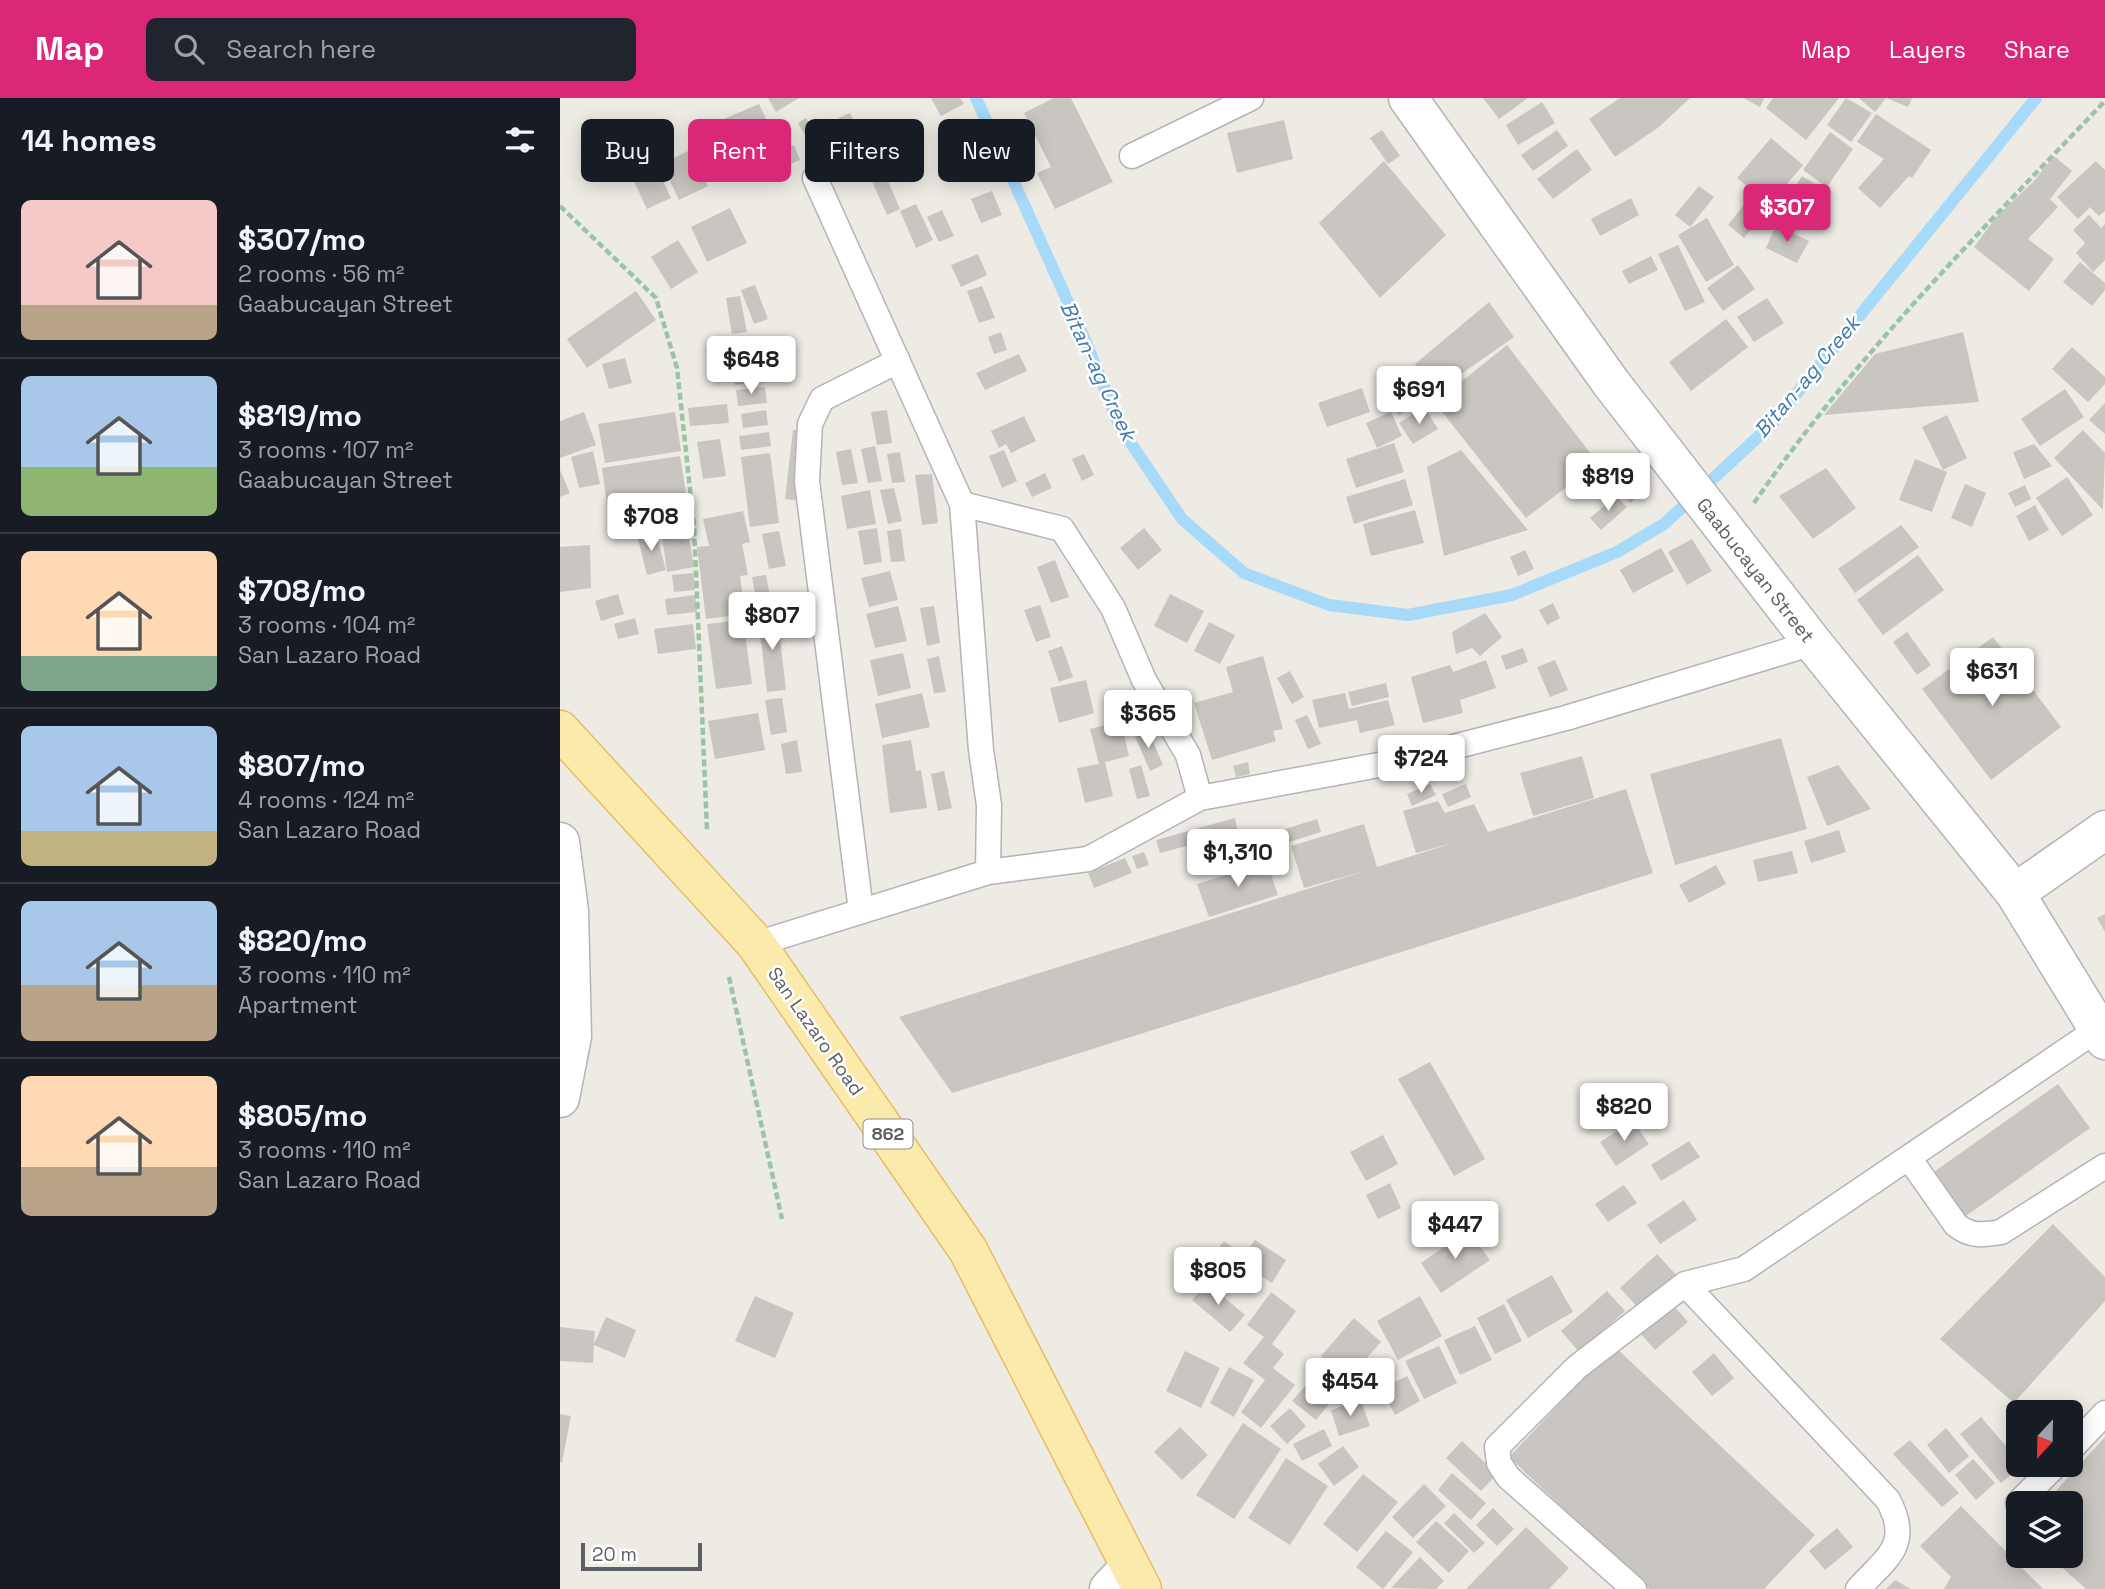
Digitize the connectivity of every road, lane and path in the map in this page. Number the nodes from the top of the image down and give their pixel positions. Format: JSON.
{"nodes":[{"id":1,"x":1251,"y":98,"type":"edge"},
{"id":2,"x":1408,"y":98,"type":"edge"},
{"id":3,"x":2105,"y":101,"type":"edge"},
{"id":4,"x":1132,"y":156,"type":"dead end"},
{"id":5,"x":817,"y":182,"type":"edge"},
{"id":6,"x":560,"y":206,"type":"edge"},
{"id":7,"x":898,"y":361,"type":"junction"},
{"id":8,"x":962,"y":504,"type":"junction"},
{"id":9,"x":1728,"y":532,"type":"junction"},
{"id":10,"x":1813,"y":643,"type":"junction"},
{"id":11,"x":560,"y":730,"type":"edge"},
{"id":12,"x":1200,"y":798,"type":"junction"},
{"id":13,"x":2105,"y":830,"type":"edge"},
{"id":14,"x":560,"y":842,"type":"edge"},
{"id":15,"x":988,"y":872,"type":"junction"},
{"id":16,"x":710,"y":892,"type":"junction"},
{"id":17,"x":2015,"y":893,"type":"junction"},
{"id":18,"x":861,"y":912,"type":"junction"},
{"id":19,"x":756,"y":944,"type":"junction"},
{"id":20,"x":728,"y":974,"type":"dead end"},
{"id":21,"x":2102,"y":1035,"type":"edge"},
{"id":22,"x":560,"y":1098,"type":"edge"},
{"id":23,"x":1909,"y":1158,"type":"junction"},
{"id":24,"x":2105,"y":1166,"type":"edge"},
{"id":25,"x":782,"y":1219,"type":"dead end"},
{"id":26,"x":1685,"y":1284,"type":"junction"},
{"id":27,"x":2105,"y":1413,"type":"edge"},
{"id":28,"x":2083,"y":1436,"type":"edge"},
{"id":29,"x":2044,"y":1477,"type":"edge"},
{"id":30,"x":2031,"y":1491,"type":"edge"},
{"id":31,"x":1127,"y":1582,"type":"edge"},
{"id":32,"x":1634,"y":1589,"type":"edge"},
{"id":33,"x":1858,"y":1589,"type":"edge"}],
"edges":[{"from":1,"to":4,"type":"lane"},
{"from":2,"to":9,"type":"street","name":"Gaabucayan Street"},
{"from":3,"to":9,"type":"path"},
{"from":5,"to":7,"type":"lane"},
{"from":6,"to":16,"type":"path"},
{"from":7,"to":8,"type":"lane"},
{"from":7,"to":18,"type":"lane"},
{"from":8,"to":12,"type":"lane"},
{"from":8,"to":15,"type":"lane"},
{"from":9,"to":10,"type":"street","name":"Gaabucayan Street"},
{"from":10,"to":12,"type":"lane"},
{"from":10,"to":17,"type":"street","name":"Gaabucayan Street"},
{"from":11,"to":16,"type":"main road","name":"San Lazaro Road","number":"862"},
{"from":12,"to":15,"type":"lane"},
{"from":13,"to":17,"type":"street"},
{"from":14,"to":22,"type":"street"},
{"from":15,"to":18,"type":"lane"},
{"from":16,"to":19,"type":"main road","name":"San Lazaro Road","number":"862"},
{"from":17,"to":21,"type":"street","name":"Gaabucayan Street"},
{"from":18,"to":19,"type":"lane"},
{"from":19,"to":31,"type":"main road","name":"San Lazaro Road","number":"862"},
{"from":20,"to":25,"type":"path"},
{"from":21,"to":23,"type":"lane"},
{"from":23,"to":24,"type":"lane"},
{"from":23,"to":26,"type":"lane"},
{"from":26,"to":32,"type":"lane"},
{"from":26,"to":33,"type":"lane"},
{"from":27,"to":28,"type":"lane"},
{"from":29,"to":30,"type":"lane"}]}
